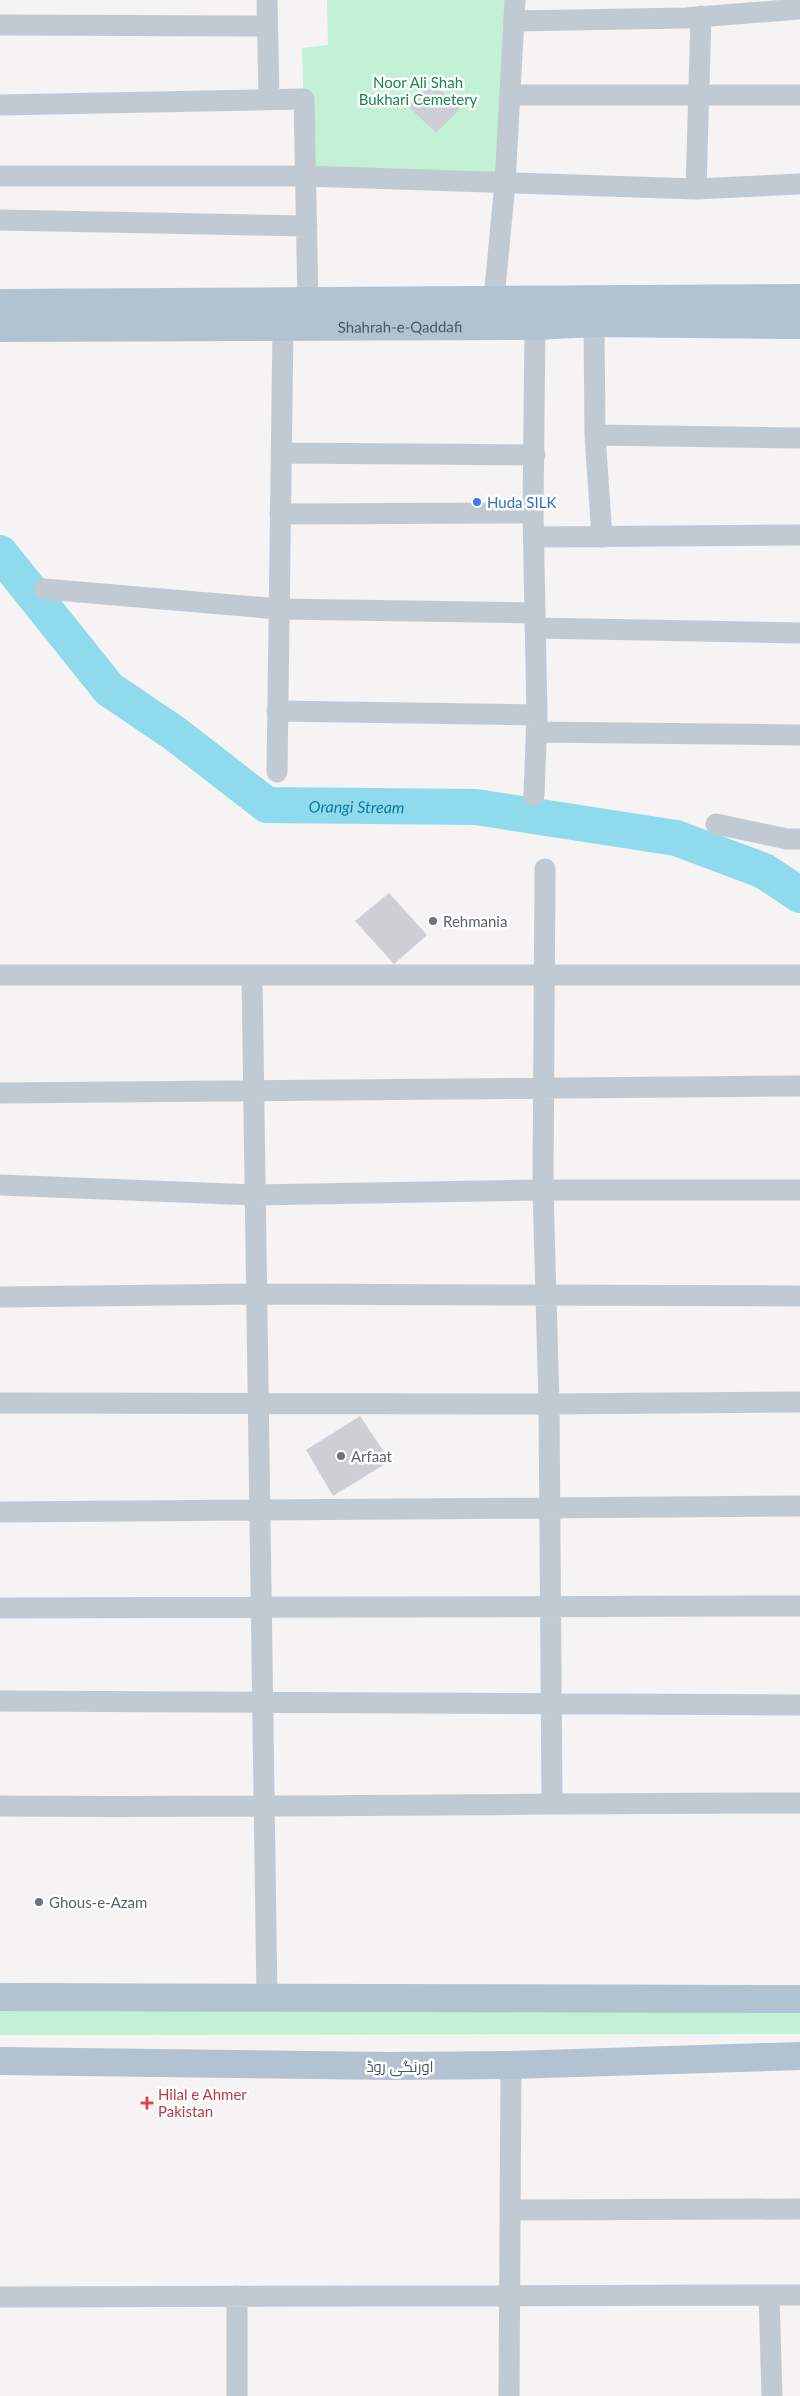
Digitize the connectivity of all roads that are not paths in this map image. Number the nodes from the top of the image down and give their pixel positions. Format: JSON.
{"nodes":[{"id":1,"x":267,"y":0,"type":"edge"},
{"id":2,"x":515,"y":0,"type":"edge"},
{"id":3,"x":800,"y":9,"type":"edge"},
{"id":4,"x":701,"y":16,"type":"junction"},
{"id":5,"x":514,"y":21,"type":"junction"},
{"id":6,"x":0,"y":24,"type":"edge"},
{"id":7,"x":267,"y":26,"type":"junction"},
{"id":8,"x":510,"y":95,"type":"junction"},
{"id":9,"x":699,"y":95,"type":"junction"},
{"id":10,"x":800,"y":95,"type":"edge"},
{"id":11,"x":269,"y":98,"type":"junction"},
{"id":12,"x":0,"y":105,"type":"edge"},
{"id":13,"x":0,"y":176,"type":"edge"},
{"id":14,"x":306,"y":176,"type":"junction"},
{"id":15,"x":505,"y":183,"type":"junction"},
{"id":16,"x":800,"y":184,"type":"edge"},
{"id":17,"x":696,"y":189,"type":"junction"},
{"id":18,"x":0,"y":220,"type":"edge"},
{"id":19,"x":307,"y":226,"type":"junction"},
{"id":20,"x":800,"y":298,"type":"edge"},
{"id":21,"x":494,"y":299,"type":"junction"},
{"id":22,"x":308,"y":302,"type":"junction"},
{"id":23,"x":0,"y":304,"type":"edge"},
{"id":24,"x":594,"y":323,"type":"junction"},
{"id":25,"x":800,"y":325,"type":"edge"},
{"id":26,"x":535,"y":326,"type":"junction"},
{"id":27,"x":283,"y":327,"type":"junction"},
{"id":28,"x":0,"y":328,"type":"edge"},
{"id":29,"x":595,"y":435,"type":"junction"},
{"id":30,"x":800,"y":438,"type":"edge"},
{"id":31,"x":281,"y":453,"type":"junction"},
{"id":32,"x":535,"y":455,"type":"junction"},
{"id":33,"x":533,"y":513,"type":"junction"},
{"id":34,"x":280,"y":514,"type":"junction"},
{"id":35,"x":800,"y":535,"type":"edge"},
{"id":36,"x":534,"y":537,"type":"junction"},
{"id":37,"x":602,"y":537,"type":"junction"},
{"id":38,"x":44,"y":590,"type":"dead end"},
{"id":39,"x":279,"y":609,"type":"junction"},
{"id":40,"x":535,"y":621,"type":"junction"},
{"id":41,"x":800,"y":633,"type":"edge"},
{"id":42,"x":277,"y":711,"type":"junction"},
{"id":43,"x":536,"y":723,"type":"junction"},
{"id":44,"x":800,"y":735,"type":"edge"},
{"id":45,"x":277,"y":772,"type":"dead end"},
{"id":46,"x":534,"y":795,"type":"dead end"},
{"id":47,"x":716,"y":824,"type":"dead end"},
{"id":48,"x":800,"y":839,"type":"edge"},
{"id":49,"x":545,"y":869,"type":"dead end"},
{"id":50,"x":545,"y":974,"type":"junction"},
{"id":51,"x":0,"y":975,"type":"edge"},
{"id":52,"x":252,"y":975,"type":"junction"},
{"id":53,"x":800,"y":975,"type":"edge"},
{"id":54,"x":800,"y":1086,"type":"edge"},
{"id":55,"x":544,"y":1088,"type":"junction"},
{"id":56,"x":254,"y":1091,"type":"junction"},
{"id":57,"x":0,"y":1093,"type":"edge"},
{"id":58,"x":0,"y":1185,"type":"edge"},
{"id":59,"x":543,"y":1190,"type":"junction"},
{"id":60,"x":800,"y":1190,"type":"edge"},
{"id":61,"x":255,"y":1195,"type":"junction"},
{"id":62,"x":256,"y":1294,"type":"junction"},
{"id":63,"x":546,"y":1296,"type":"junction"},
{"id":64,"x":800,"y":1296,"type":"edge"},
{"id":65,"x":0,"y":1297,"type":"edge"},
{"id":66,"x":800,"y":1402,"type":"edge"},
{"id":67,"x":0,"y":1403,"type":"edge"},
{"id":68,"x":258,"y":1404,"type":"junction"},
{"id":69,"x":549,"y":1404,"type":"junction"},
{"id":70,"x":800,"y":1506,"type":"edge"},
{"id":71,"x":550,"y":1508,"type":"junction"},
{"id":72,"x":260,"y":1510,"type":"junction"},
{"id":73,"x":0,"y":1512,"type":"edge"},
{"id":74,"x":800,"y":1606,"type":"edge"},
{"id":75,"x":551,"y":1607,"type":"junction"},
{"id":76,"x":0,"y":1608,"type":"edge"},
{"id":77,"x":261,"y":1608,"type":"junction"},
{"id":78,"x":0,"y":1701,"type":"edge"},
{"id":79,"x":262,"y":1702,"type":"junction"},
{"id":80,"x":552,"y":1704,"type":"junction"},
{"id":81,"x":800,"y":1705,"type":"edge"},
{"id":82,"x":552,"y":1803,"type":"junction"},
{"id":83,"x":800,"y":1803,"type":"edge"},
{"id":84,"x":0,"y":1806,"type":"edge"},
{"id":85,"x":264,"y":1807,"type":"junction"},
{"id":86,"x":0,"y":1998,"type":"edge"},
{"id":87,"x":267,"y":1999,"type":"junction"},
{"id":88,"x":800,"y":1999,"type":"edge"},
{"id":89,"x":800,"y":2056,"type":"edge"},
{"id":90,"x":0,"y":2061,"type":"edge"},
{"id":91,"x":511,"y":2065,"type":"junction"},
{"id":92,"x":800,"y":2209,"type":"edge"},
{"id":93,"x":510,"y":2210,"type":"junction"},
{"id":94,"x":769,"y":2295,"type":"junction"},
{"id":95,"x":800,"y":2295,"type":"edge"},
{"id":96,"x":237,"y":2296,"type":"junction"},
{"id":97,"x":509,"y":2296,"type":"junction"},
{"id":98,"x":0,"y":2297,"type":"edge"},
{"id":99,"x":237,"y":2396,"type":"edge"},
{"id":100,"x":509,"y":2396,"type":"edge"},
{"id":101,"x":772,"y":2396,"type":"edge"}],
"edges":[{"from":1,"to":7,"type":"street"},
{"from":2,"to":5,"type":"street"},
{"from":3,"to":4,"type":"street"},
{"from":4,"to":5,"type":"street"},
{"from":4,"to":9,"type":"street"},
{"from":5,"to":8,"type":"street"},
{"from":6,"to":7,"type":"street"},
{"from":7,"to":11,"type":"street"},
{"from":8,"to":9,"type":"street"},
{"from":8,"to":15,"type":"street"},
{"from":9,"to":10,"type":"street"},
{"from":9,"to":17,"type":"street"},
{"from":11,"to":12,"type":"street"},
{"from":11,"to":14,"type":"street"},
{"from":13,"to":14,"type":"street"},
{"from":14,"to":15,"type":"street"},
{"from":14,"to":19,"type":"street"},
{"from":15,"to":17,"type":"street"},
{"from":15,"to":21,"type":"street"},
{"from":16,"to":17,"type":"street"},
{"from":18,"to":19,"type":"street"},
{"from":19,"to":22,"type":"street"},
{"from":20,"to":21,"type":"main road","name":"Shahrah-e-Qaddafi"},
{"from":21,"to":22,"type":"main road","name":"Shahrah-e-Qaddafi"},
{"from":22,"to":23,"type":"main road","name":"Shahrah-e-Qaddafi"},
{"from":24,"to":25,"type":"main road","name":"Shahrah-e-Qaddafi"},
{"from":24,"to":26,"type":"main road","name":"Shahrah-e-Qaddafi"},
{"from":24,"to":29,"type":"street"},
{"from":26,"to":27,"type":"main road","name":"Shahrah-e-Qaddafi"},
{"from":26,"to":32,"type":"street"},
{"from":27,"to":28,"type":"main road","name":"Shahrah-e-Qaddafi"},
{"from":27,"to":31,"type":"street"},
{"from":29,"to":30,"type":"street"},
{"from":29,"to":37,"type":"street"},
{"from":31,"to":32,"type":"street"},
{"from":31,"to":34,"type":"street"},
{"from":32,"to":33,"type":"street"},
{"from":33,"to":34,"type":"street"},
{"from":33,"to":36,"type":"street"},
{"from":34,"to":39,"type":"street"},
{"from":35,"to":37,"type":"street"},
{"from":36,"to":37,"type":"street"},
{"from":36,"to":40,"type":"street"},
{"from":38,"to":39,"type":"street"},
{"from":39,"to":40,"type":"street"},
{"from":39,"to":42,"type":"street"},
{"from":40,"to":41,"type":"street"},
{"from":40,"to":43,"type":"street"},
{"from":42,"to":43,"type":"street"},
{"from":42,"to":45,"type":"street"},
{"from":43,"to":44,"type":"street"},
{"from":43,"to":46,"type":"street"},
{"from":47,"to":48,"type":"street"},
{"from":49,"to":50,"type":"street"},
{"from":50,"to":52,"type":"street"},
{"from":50,"to":53,"type":"street"},
{"from":50,"to":55,"type":"street"},
{"from":51,"to":52,"type":"street"},
{"from":52,"to":56,"type":"street"},
{"from":54,"to":55,"type":"street"},
{"from":55,"to":56,"type":"street"},
{"from":55,"to":59,"type":"street"},
{"from":56,"to":57,"type":"street"},
{"from":56,"to":61,"type":"street"},
{"from":58,"to":61,"type":"street"},
{"from":59,"to":60,"type":"street"},
{"from":59,"to":61,"type":"street"},
{"from":59,"to":63,"type":"street"},
{"from":61,"to":62,"type":"street"},
{"from":62,"to":63,"type":"street"},
{"from":62,"to":65,"type":"street"},
{"from":62,"to":68,"type":"street"},
{"from":63,"to":64,"type":"street"},
{"from":63,"to":69,"type":"street"},
{"from":66,"to":69,"type":"street"},
{"from":67,"to":68,"type":"street"},
{"from":68,"to":69,"type":"street"},
{"from":68,"to":72,"type":"street"},
{"from":69,"to":71,"type":"street"},
{"from":70,"to":71,"type":"street"},
{"from":71,"to":72,"type":"street"},
{"from":71,"to":75,"type":"street"},
{"from":72,"to":73,"type":"street"},
{"from":72,"to":77,"type":"street"},
{"from":74,"to":75,"type":"street"},
{"from":75,"to":77,"type":"street"},
{"from":75,"to":80,"type":"street"},
{"from":76,"to":77,"type":"street"},
{"from":77,"to":79,"type":"street"},
{"from":78,"to":79,"type":"street"},
{"from":79,"to":80,"type":"street"},
{"from":79,"to":85,"type":"street"},
{"from":80,"to":81,"type":"street"},
{"from":80,"to":82,"type":"street"},
{"from":82,"to":83,"type":"street"},
{"from":82,"to":85,"type":"street"},
{"from":84,"to":85,"type":"street"},
{"from":85,"to":87,"type":"street"},
{"from":86,"to":87,"type":"main road"},
{"from":87,"to":88,"type":"main road"},
{"from":89,"to":91,"type":"main road","name":"اورنگی روڈ"},
{"from":90,"to":91,"type":"main road","name":"اورنگی روڈ"},
{"from":91,"to":93,"type":"street"},
{"from":92,"to":93,"type":"street"},
{"from":93,"to":97,"type":"street"},
{"from":94,"to":95,"type":"street"},
{"from":94,"to":97,"type":"street"},
{"from":94,"to":101,"type":"street"},
{"from":96,"to":97,"type":"street"},
{"from":96,"to":98,"type":"street"},
{"from":96,"to":99,"type":"street"},
{"from":97,"to":100,"type":"street"}]}
